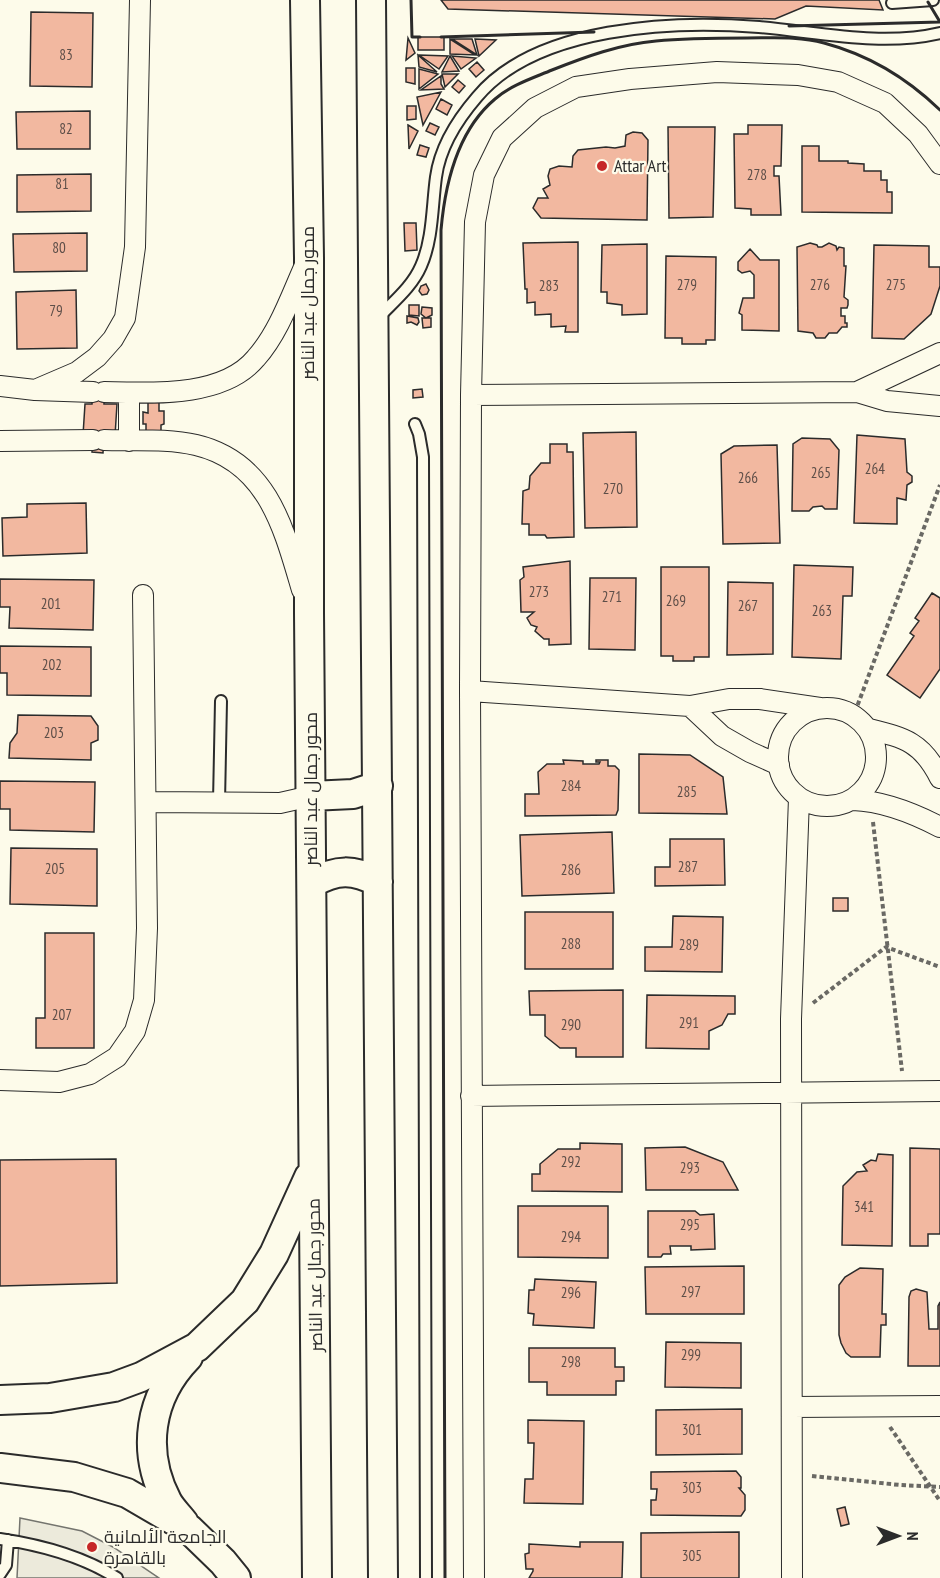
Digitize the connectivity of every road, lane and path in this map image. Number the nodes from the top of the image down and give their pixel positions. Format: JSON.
{"nodes":[{"id":1,"x":140,"y":0,"type":"edge"},
{"id":2,"x":305,"y":0,"type":"edge"},
{"id":3,"x":371,"y":0,"type":"edge"},
{"id":4,"x":933,"y":0,"type":"edge"},
{"id":5,"x":892,"y":3,"type":"dead end"},
{"id":6,"x":940,"y":33,"type":"edge"},
{"id":7,"x":940,"y":164,"type":"edge"},
{"id":8,"x":309,"y":258,"type":"junction"},
{"id":9,"x":373,"y":323,"type":"junction"},
{"id":10,"x":940,"y":353,"type":"edge"},
{"id":11,"x":0,"y":386,"type":"edge"},
{"id":12,"x":35,"y":390,"type":"junction"},
{"id":13,"x":857,"y":392,"type":"junction"},
{"id":14,"x":129,"y":393,"type":"junction"},
{"id":15,"x":471,"y":395,"type":"junction"},
{"id":16,"x":940,"y":406,"type":"edge"},
{"id":17,"x":415,"y":424,"type":"dead end"},
{"id":18,"x":0,"y":441,"type":"edge"},
{"id":19,"x":129,"y":441,"type":"junction"},
{"id":20,"x":940,"y":485,"type":"edge"},
{"id":21,"x":143,"y":595,"type":"dead end"},
{"id":22,"x":309,"y":613,"type":"junction"},
{"id":23,"x":470,"y":691,"type":"junction"},
{"id":24,"x":221,"y":700,"type":"dead end"},
{"id":25,"x":690,"y":706,"type":"junction"},
{"id":26,"x":820,"y":708,"type":"junction"},
{"id":27,"x":854,"y":715,"type":"junction"},
{"id":28,"x":869,"y":729,"type":"junction"},
{"id":29,"x":778,"y":765,"type":"junction"},
{"id":30,"x":940,"y":778,"type":"edge"},
{"id":31,"x":378,"y":786,"type":"junction"},
{"id":32,"x":311,"y":796,"type":"junction"},
{"id":33,"x":799,"y":798,"type":"junction"},
{"id":34,"x":862,"y":801,"type":"junction"},
{"id":35,"x":146,"y":802,"type":"junction"},
{"id":36,"x":219,"y":802,"type":"junction"},
{"id":37,"x":940,"y":827,"type":"edge"},
{"id":38,"x":378,"y":882,"type":"junction"},
{"id":39,"x":312,"y":883,"type":"junction"},
{"id":40,"x":886,"y":947,"type":"junction"},
{"id":41,"x":940,"y":967,"type":"edge"},
{"id":42,"x":791,"y":1019,"type":"junction"},
{"id":43,"x":0,"y":1080,"type":"edge"},
{"id":44,"x":940,"y":1091,"type":"edge"},
{"id":45,"x":904,"y":1092,"type":"junction"},
{"id":46,"x":790,"y":1093,"type":"junction"},
{"id":47,"x":471,"y":1096,"type":"junction"},
{"id":48,"x":313,"y":1166,"type":"junction"},
{"id":49,"x":197,"y":1347,"type":"junction"},
{"id":50,"x":0,"y":1400,"type":"edge"},
{"id":51,"x":876,"y":1406,"type":"junction"},
{"id":52,"x":940,"y":1406,"type":"edge"},
{"id":53,"x":792,"y":1407,"type":"junction"},
{"id":54,"x":0,"y":1468,"type":"edge"},
{"id":55,"x":790,"y":1474,"type":"junction"},
{"id":56,"x":931,"y":1486,"type":"junction"},
{"id":57,"x":940,"y":1487,"type":"edge"},
{"id":58,"x":940,"y":1501,"type":"edge"},
{"id":59,"x":189,"y":1529,"type":"junction"},
{"id":60,"x":4,"y":1540,"type":"edge"},
{"id":61,"x":0,"y":1574,"type":"edge"},
{"id":62,"x":117,"y":1578,"type":"edge"},
{"id":63,"x":236,"y":1578,"type":"edge"},
{"id":64,"x":317,"y":1578,"type":"edge"},
{"id":65,"x":383,"y":1578,"type":"edge"},
{"id":66,"x":426,"y":1578,"type":"edge"},
{"id":67,"x":474,"y":1578,"type":"edge"},
{"id":68,"x":792,"y":1578,"type":"edge"}],
"edges":[{"from":1,"to":12,"type":"street"},
{"from":2,"to":8,"type":"main road","name":"محور جمال عبد الناصر"},
{"from":3,"to":9,"type":"main road"},
{"from":4,"to":5,"type":"lane"},
{"from":6,"to":9,"type":"lane"},
{"from":7,"to":15,"type":"street"},
{"from":8,"to":14,"type":"street"},
{"from":8,"to":22,"type":"main road","name":"محور جمال عبد الناصر"},
{"from":9,"to":31,"type":"main road"},
{"from":10,"to":13,"type":"street"},
{"from":11,"to":12,"type":"street"},
{"from":12,"to":14,"type":"street"},
{"from":13,"to":15,"type":"street"},
{"from":13,"to":16,"type":"street"},
{"from":14,"to":19,"type":"street"},
{"from":15,"to":23,"type":"street"},
{"from":17,"to":66,"type":"lane"},
{"from":18,"to":19,"type":"street"},
{"from":19,"to":22,"type":"street"},
{"from":20,"to":27,"type":"path"},
{"from":21,"to":35,"type":"street"},
{"from":22,"to":32,"type":"main road","name":"محور جمال عبد الناصر"},
{"from":23,"to":25,"type":"street"},
{"from":23,"to":47,"type":"street"},
{"from":24,"to":36,"type":"lane"},
{"from":25,"to":26,"type":"street"},
{"from":25,"to":29,"type":"street"},
{"from":26,"to":27,"type":"street"},
{"from":26,"to":29,"type":"street"},
{"from":27,"to":28,"type":"street"},
{"from":28,"to":30,"type":"street"},
{"from":28,"to":34,"type":"street"},
{"from":29,"to":33,"type":"street"},
{"from":31,"to":32,"type":"main road"},
{"from":31,"to":38,"type":"main road"},
{"from":32,"to":36,"type":"street"},
{"from":32,"to":39,"type":"main road","name":"محور جمال عبد الناصر"},
{"from":33,"to":34,"type":"street"},
{"from":33,"to":42,"type":"street"},
{"from":34,"to":37,"type":"street"},
{"from":34,"to":40,"type":"path"},
{"from":35,"to":36,"type":"street"},
{"from":35,"to":43,"type":"street"},
{"from":38,"to":39,"type":"main road"},
{"from":38,"to":65,"type":"main road"},
{"from":39,"to":48,"type":"main road","name":"محور جمال عبد الناصر"},
{"from":40,"to":41,"type":"path"},
{"from":40,"to":42,"type":"path"},
{"from":40,"to":45,"type":"path"},
{"from":42,"to":46,"type":"street"},
{"from":44,"to":45,"type":"street"},
{"from":45,"to":46,"type":"street"},
{"from":46,"to":47,"type":"street"},
{"from":46,"to":53,"type":"street"},
{"from":47,"to":67,"type":"street"},
{"from":48,"to":49,"type":"main road"},
{"from":48,"to":64,"type":"main road","name":"محور جمال عبد الناصر"},
{"from":49,"to":50,"type":"main road"},
{"from":49,"to":59,"type":"main road"},
{"from":51,"to":52,"type":"street"},
{"from":51,"to":53,"type":"street"},
{"from":51,"to":56,"type":"path"},
{"from":53,"to":55,"type":"street"},
{"from":54,"to":59,"type":"main road"},
{"from":55,"to":56,"type":"path"},
{"from":55,"to":68,"type":"street"},
{"from":56,"to":57,"type":"path"},
{"from":56,"to":58,"type":"path"},
{"from":59,"to":63,"type":"main road"},
{"from":60,"to":61,"type":"lane"},
{"from":60,"to":62,"type":"lane"}]}
